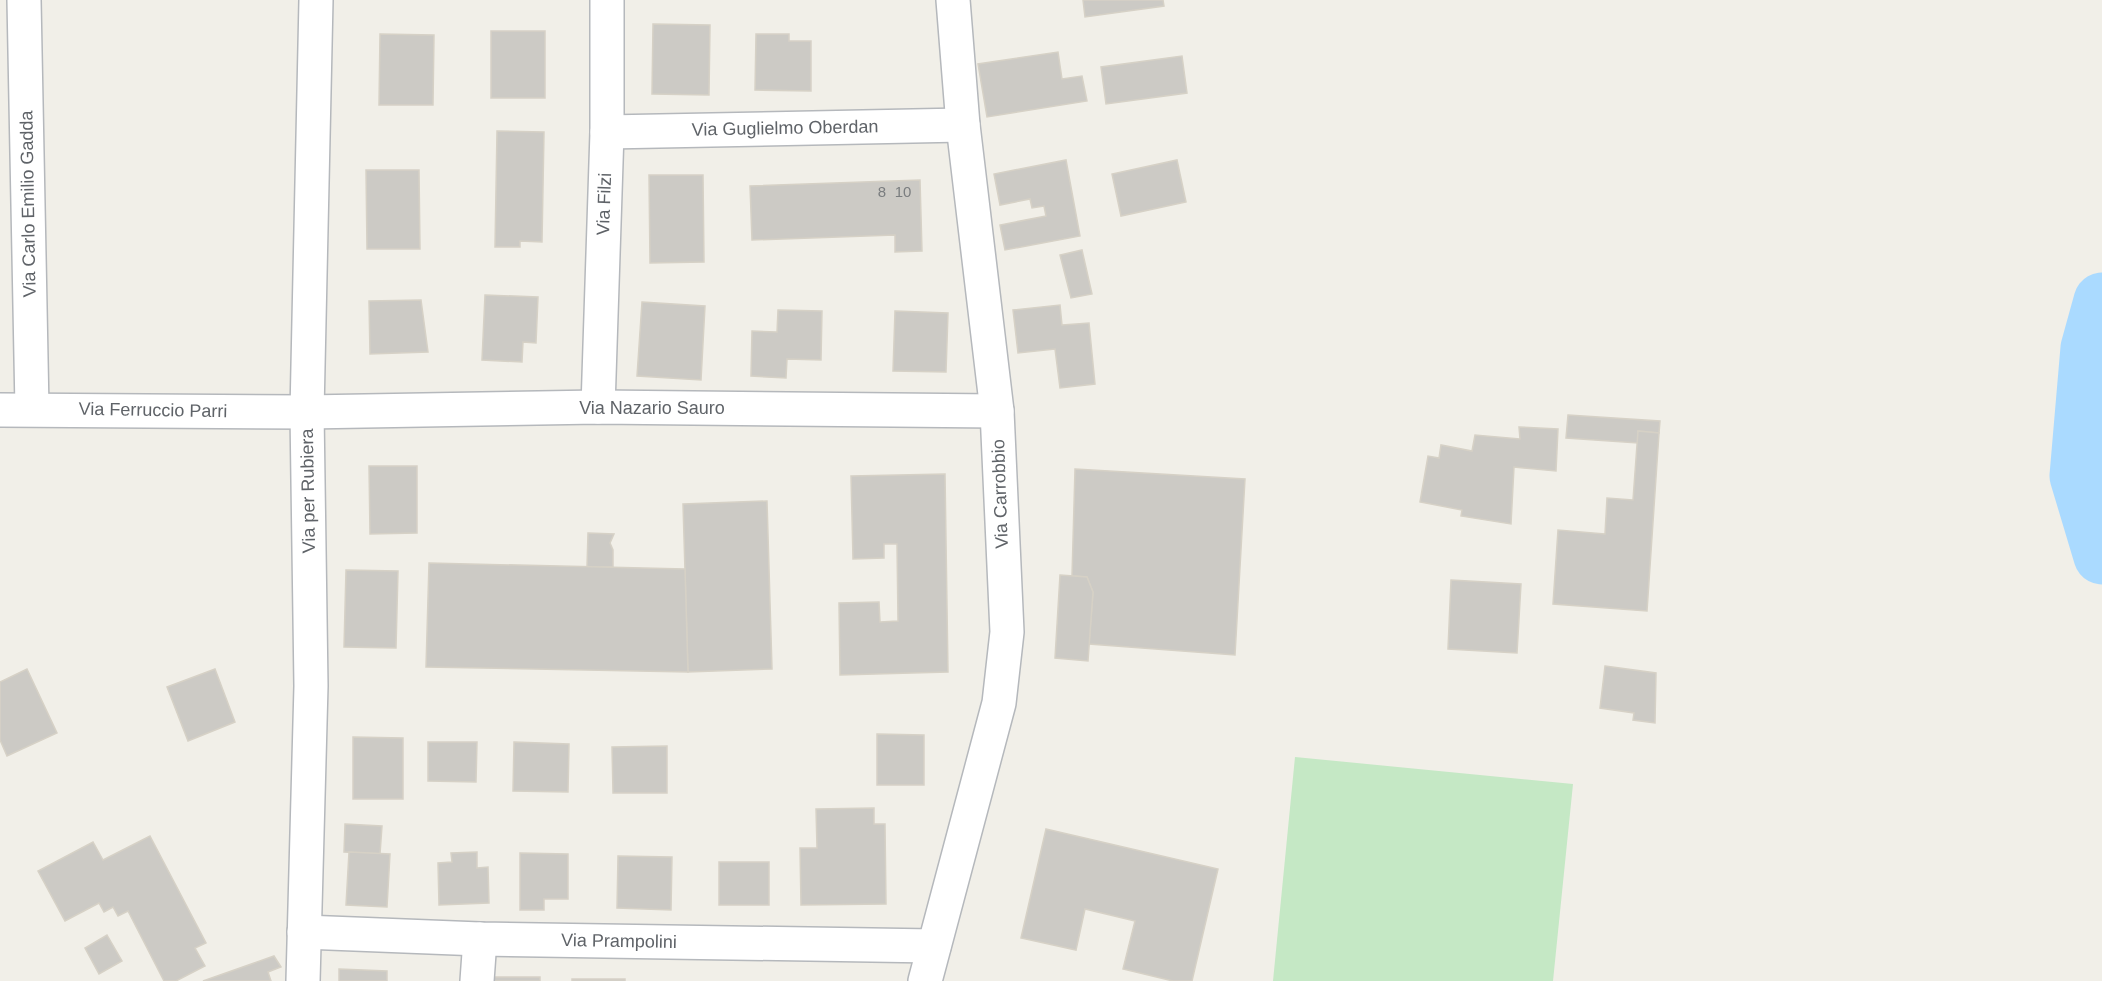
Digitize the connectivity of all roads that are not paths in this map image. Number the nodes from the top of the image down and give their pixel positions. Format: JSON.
{"nodes":[{"id":1,"x":24,"y":0,"type":"edge"},
{"id":2,"x":316,"y":0,"type":"edge"},
{"id":3,"x":607,"y":0,"type":"edge"},
{"id":4,"x":953,"y":0,"type":"edge"},
{"id":5,"x":963,"y":125,"type":"junction"},
{"id":6,"x":607,"y":132,"type":"junction"},
{"id":7,"x":598,"y":407,"type":"junction"},
{"id":8,"x":32,"y":409,"type":"junction"},
{"id":9,"x":0,"y":410,"type":"edge"},
{"id":10,"x":997,"y":411,"type":"junction"},
{"id":11,"x":307,"y":412,"type":"junction"},
{"id":12,"x":304,"y":932,"type":"junction"},
{"id":13,"x":480,"y":939,"type":"junction"},
{"id":14,"x":934,"y":946,"type":"junction"},
{"id":15,"x":303,"y":981,"type":"edge"},
{"id":16,"x":477,"y":981,"type":"edge"},
{"id":17,"x":925,"y":981,"type":"edge"}],
"edges":[{"from":1,"to":8,"type":"street","name":"Via Carlo Emilio Gadda"},
{"from":2,"to":11,"type":"street","name":"Via per Rubiera"},
{"from":3,"to":6,"type":"street","name":"Via Filzi"},
{"from":4,"to":5,"type":"street","name":"Via Carrobbio"},
{"from":5,"to":6,"type":"street","name":"Via Guglielmo Oberdan"},
{"from":5,"to":10,"type":"street","name":"Via Carrobbio"},
{"from":6,"to":7,"type":"street","name":"Via Filzi"},
{"from":7,"to":10,"type":"street","name":"Via Nazario Sauro"},
{"from":7,"to":11,"type":"street","name":"Via Nazario Sauro"},
{"from":8,"to":9,"type":"street","name":"Via Ferruccio Parri"},
{"from":8,"to":11,"type":"street","name":"Via Ferruccio Parri"},
{"from":10,"to":14,"type":"street","name":"Via Carrobbio"},
{"from":11,"to":12,"type":"street","name":"Via per Rubiera"},
{"from":12,"to":13,"type":"street","name":"Via Prampolini"},
{"from":12,"to":15,"type":"street","name":"Via per Rubiera"},
{"from":13,"to":14,"type":"street","name":"Via Prampolini"},
{"from":13,"to":16,"type":"street"},
{"from":14,"to":17,"type":"street","name":"Via Carrobbio"}]}
